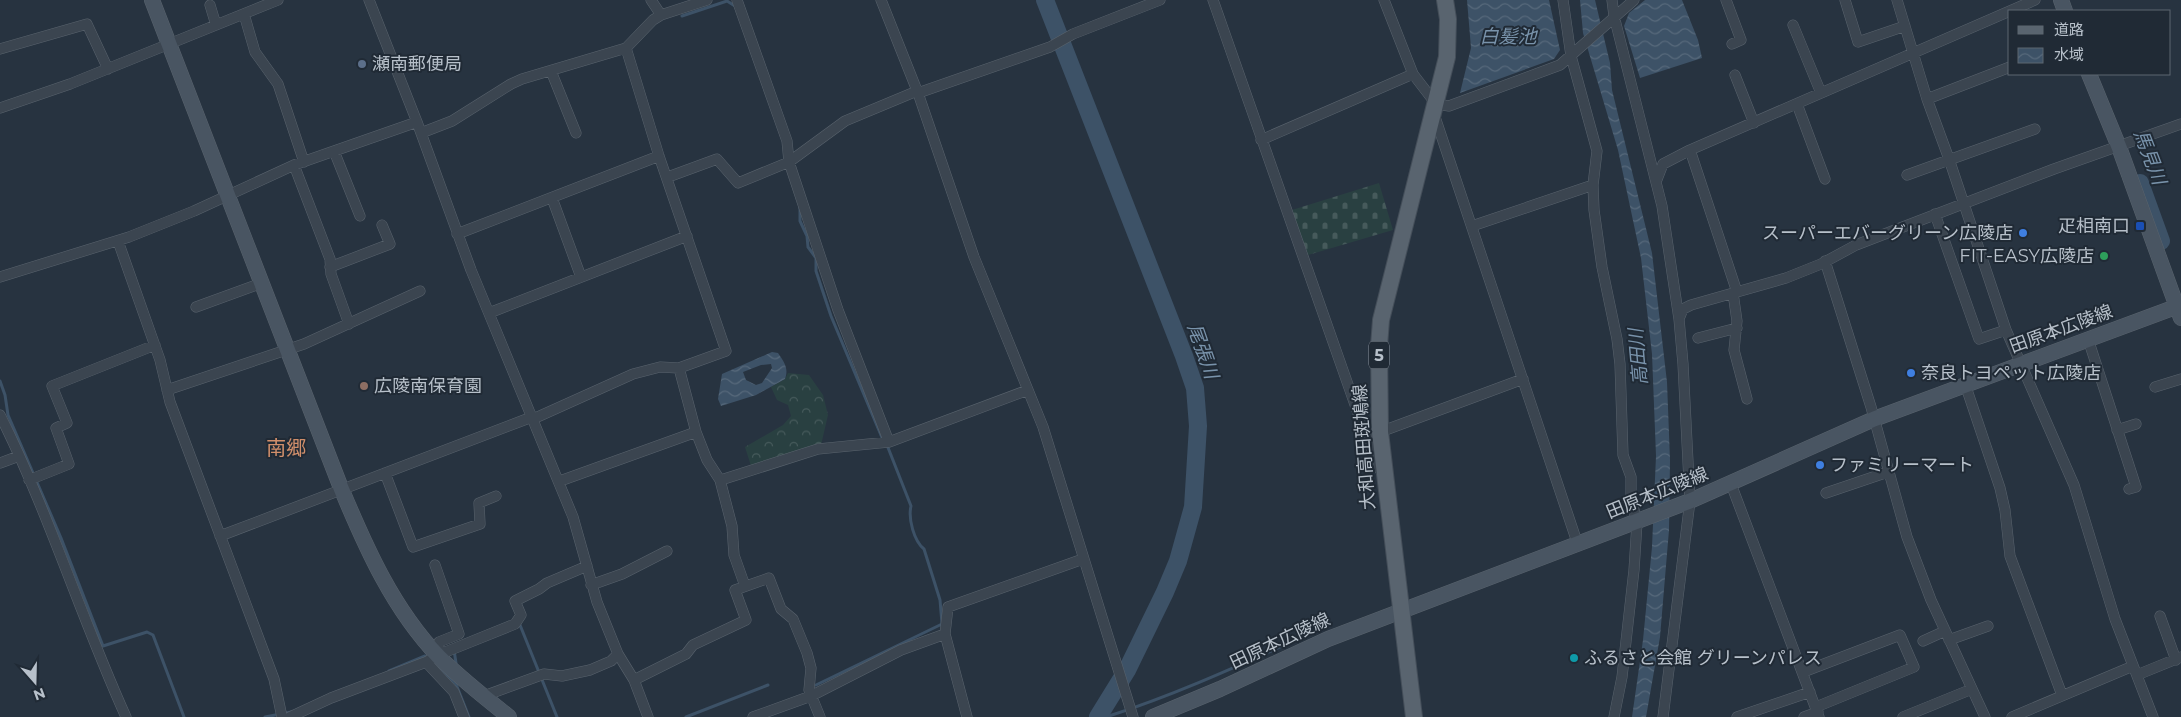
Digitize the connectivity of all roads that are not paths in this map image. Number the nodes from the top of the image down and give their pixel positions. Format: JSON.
{"nodes":[{"id":1,"x":152,"y":0,"type":"edge"},
{"id":2,"x":278,"y":0,"type":"edge"},
{"id":3,"x":369,"y":0,"type":"edge"},
{"id":4,"x":651,"y":0,"type":"edge"},
{"id":5,"x":707,"y":0,"type":"edge"},
{"id":6,"x":737,"y":0,"type":"edge"},
{"id":7,"x":881,"y":0,"type":"edge"},
{"id":8,"x":1160,"y":0,"type":"edge"},
{"id":9,"x":1213,"y":0,"type":"edge"},
{"id":10,"x":1384,"y":0,"type":"edge"},
{"id":11,"x":1445,"y":0,"type":"edge"},
{"id":12,"x":1563,"y":0,"type":"edge"},
{"id":13,"x":1612,"y":0,"type":"edge"},
{"id":14,"x":1634,"y":0,"type":"edge"},
{"id":15,"x":1726,"y":0,"type":"edge"},
{"id":16,"x":1845,"y":0,"type":"edge"},
{"id":17,"x":1897,"y":0,"type":"edge"},
{"id":18,"x":2035,"y":0,"type":"edge"},
{"id":19,"x":210,"y":5,"type":"dead end"},
{"id":20,"x":2012,"y":10,"type":"edge"},
{"id":21,"x":2008,"y":12,"type":"edge"},
{"id":22,"x":244,"y":14,"type":"junction"},
{"id":23,"x":662,"y":15,"type":"junction"},
{"id":24,"x":1611,"y":20,"type":"junction"},
{"id":25,"x":1793,"y":24,"type":"dead end"},
{"id":26,"x":216,"y":25,"type":"junction"},
{"id":27,"x":1905,"y":26,"type":"junction"},
{"id":28,"x":169,"y":44,"type":"junction"},
{"id":29,"x":1732,"y":44,"type":"dead end"},
{"id":30,"x":626,"y":48,"type":"junction"},
{"id":31,"x":0,"y":49,"type":"edge"},
{"id":32,"x":1574,"y":53,"type":"junction"},
{"id":33,"x":1912,"y":54,"type":"junction"},
{"id":34,"x":2008,"y":68,"type":"edge"},
{"id":35,"x":108,"y":69,"type":"junction"},
{"id":36,"x":551,"y":71,"type":"junction"},
{"id":37,"x":1413,"y":74,"type":"junction"},
{"id":38,"x":1735,"y":75,"type":"dead end"},
{"id":39,"x":2089,"y":75,"type":"edge"},
{"id":40,"x":917,"y":92,"type":"junction"},
{"id":41,"x":1821,"y":93,"type":"junction"},
{"id":42,"x":1927,"y":99,"type":"junction"},
{"id":43,"x":1797,"y":104,"type":"junction"},
{"id":44,"x":0,"y":108,"type":"edge"},
{"id":45,"x":1435,"y":109,"type":"junction"},
{"id":46,"x":417,"y":122,"type":"junction"},
{"id":47,"x":1754,"y":123,"type":"junction"},
{"id":48,"x":2181,"y":124,"type":"edge"},
{"id":49,"x":2035,"y":129,"type":"dead end"},
{"id":50,"x":421,"y":133,"type":"junction"},
{"id":51,"x":576,"y":133,"type":"dead end"},
{"id":52,"x":1261,"y":140,"type":"junction"},
{"id":53,"x":2123,"y":145,"type":"junction"},
{"id":54,"x":1690,"y":150,"type":"junction"},
{"id":55,"x":334,"y":151,"type":"junction"},
{"id":56,"x":660,"y":156,"type":"junction"},
{"id":57,"x":1949,"y":159,"type":"junction"},
{"id":58,"x":788,"y":162,"type":"junction"},
{"id":59,"x":299,"y":163,"type":"junction"},
{"id":60,"x":1907,"y":175,"type":"dead end"},
{"id":61,"x":668,"y":177,"type":"junction"},
{"id":62,"x":1825,"y":179,"type":"dead end"},
{"id":63,"x":1656,"y":182,"type":"junction"},
{"id":64,"x":1593,"y":185,"type":"junction"},
{"id":65,"x":228,"y":195,"type":"junction"},
{"id":66,"x":552,"y":198,"type":"junction"},
{"id":67,"x":1964,"y":205,"type":"junction"},
{"id":68,"x":1935,"y":214,"type":"junction"},
{"id":69,"x":360,"y":216,"type":"dead end"},
{"id":70,"x":382,"y":225,"type":"dead end"},
{"id":71,"x":1472,"y":226,"type":"junction"},
{"id":72,"x":457,"y":234,"type":"junction"},
{"id":73,"x":687,"y":236,"type":"junction"},
{"id":74,"x":118,"y":241,"type":"junction"},
{"id":75,"x":1825,"y":262,"type":"junction"},
{"id":76,"x":330,"y":267,"type":"junction"},
{"id":77,"x":1,"y":275,"type":"edge"},
{"id":78,"x":581,"y":277,"type":"junction"},
{"id":79,"x":262,"y":284,"type":"junction"},
{"id":80,"x":420,"y":291,"type":"dead end"},
{"id":81,"x":1735,"y":292,"type":"junction"},
{"id":82,"x":196,"y":307,"type":"dead end"},
{"id":83,"x":2180,"y":310,"type":"edge"},
{"id":84,"x":489,"y":313,"type":"junction"},
{"id":85,"x":1679,"y":319,"type":"junction"},
{"id":86,"x":349,"y":324,"type":"junction"},
{"id":87,"x":1736,"y":328,"type":"junction"},
{"id":88,"x":2006,"y":330,"type":"junction"},
{"id":89,"x":1698,"y":338,"type":"dead end"},
{"id":90,"x":2088,"y":340,"type":"junction"},
{"id":91,"x":155,"y":345,"type":"junction"},
{"id":92,"x":287,"y":350,"type":"junction"},
{"id":93,"x":2021,"y":363,"type":"junction"},
{"id":94,"x":679,"y":368,"type":"junction"},
{"id":95,"x":1523,"y":379,"type":"junction"},
{"id":96,"x":2181,"y":379,"type":"edge"},
{"id":97,"x":1965,"y":384,"type":"junction"},
{"id":98,"x":2155,"y":387,"type":"dead end"},
{"id":99,"x":167,"y":390,"type":"junction"},
{"id":100,"x":1028,"y":390,"type":"junction"},
{"id":101,"x":1747,"y":399,"type":"dead end"},
{"id":102,"x":0,"y":415,"type":"edge"},
{"id":103,"x":532,"y":418,"type":"junction"},
{"id":104,"x":1874,"y":419,"type":"junction"},
{"id":105,"x":2136,"y":424,"type":"dead end"},
{"id":106,"x":2117,"y":430,"type":"junction"},
{"id":107,"x":696,"y":432,"type":"junction"},
{"id":108,"x":1380,"y":432,"type":"junction"},
{"id":109,"x":889,"y":442,"type":"junction"},
{"id":110,"x":19,"y":456,"type":"junction"},
{"id":111,"x":0,"y":463,"type":"edge"},
{"id":112,"x":385,"y":472,"type":"junction"},
{"id":113,"x":1888,"y":472,"type":"junction"},
{"id":114,"x":724,"y":479,"type":"dead end"},
{"id":115,"x":29,"y":480,"type":"junction"},
{"id":116,"x":560,"y":481,"type":"junction"},
{"id":117,"x":1731,"y":484,"type":"junction"},
{"id":118,"x":1386,"y":485,"type":"junction"},
{"id":119,"x":341,"y":488,"type":"junction"},
{"id":120,"x":2129,"y":489,"type":"dead end"},
{"id":121,"x":1826,"y":493,"type":"dead end"},
{"id":122,"x":496,"y":496,"type":"dead end"},
{"id":123,"x":1687,"y":503,"type":"junction"},
{"id":124,"x":1639,"y":522,"type":"junction"},
{"id":125,"x":220,"y":536,"type":"junction"},
{"id":126,"x":1578,"y":545,"type":"junction"},
{"id":127,"x":667,"y":551,"type":"dead end"},
{"id":128,"x":1083,"y":559,"type":"junction"},
{"id":129,"x":435,"y":565,"type":"dead end"},
{"id":130,"x":587,"y":566,"type":"junction"},
{"id":131,"x":591,"y":585,"type":"junction"},
{"id":132,"x":745,"y":586,"type":"junction"},
{"id":133,"x":1400,"y":611,"type":"junction"},
{"id":134,"x":2160,"y":616,"type":"dead end"},
{"id":135,"x":1988,"y":626,"type":"dead end"},
{"id":136,"x":945,"y":634,"type":"junction"},
{"id":137,"x":1947,"y":636,"type":"junction"},
{"id":138,"x":1923,"y":641,"type":"dead end"},
{"id":139,"x":618,"y":654,"type":"junction"},
{"id":140,"x":441,"y":655,"type":"junction"},
{"id":141,"x":2178,"y":659,"type":"edge"},
{"id":142,"x":2135,"y":671,"type":"junction"},
{"id":143,"x":1803,"y":672,"type":"junction"},
{"id":144,"x":634,"y":680,"type":"junction"},
{"id":145,"x":1972,"y":689,"type":"junction"},
{"id":146,"x":1810,"y":692,"type":"junction"},
{"id":147,"x":2062,"y":695,"type":"junction"},
{"id":148,"x":484,"y":696,"type":"junction"},
{"id":149,"x":811,"y":696,"type":"junction"},
{"id":150,"x":1130,"y":708,"type":"edge"},
{"id":151,"x":1817,"y":712,"type":"edge"},
{"id":152,"x":281,"y":713,"type":"edge"},
{"id":153,"x":126,"y":717,"type":"edge"},
{"id":154,"x":291,"y":717,"type":"edge"},
{"id":155,"x":464,"y":717,"type":"edge"},
{"id":156,"x":509,"y":717,"type":"edge"},
{"id":157,"x":648,"y":717,"type":"edge"},
{"id":158,"x":753,"y":717,"type":"edge"},
{"id":159,"x":820,"y":717,"type":"edge"},
{"id":160,"x":967,"y":717,"type":"edge"},
{"id":161,"x":1153,"y":717,"type":"edge"},
{"id":162,"x":1414,"y":717,"type":"edge"},
{"id":163,"x":1614,"y":717,"type":"edge"},
{"id":164,"x":1664,"y":717,"type":"edge"},
{"id":165,"x":1737,"y":717,"type":"edge"},
{"id":166,"x":1804,"y":717,"type":"edge"},
{"id":167,"x":1903,"y":717,"type":"edge"},
{"id":168,"x":1985,"y":717,"type":"edge"},
{"id":169,"x":2013,"y":717,"type":"edge"},
{"id":170,"x":2153,"y":717,"type":"edge"}],
"edges":[{"from":1,"to":28,"type":"main road"},
{"from":2,"to":22,"type":"street"},
{"from":3,"to":46,"type":"street"},
{"from":4,"to":23,"type":"street"},
{"from":5,"to":23,"type":"street"},
{"from":6,"to":58,"type":"street"},
{"from":7,"to":40,"type":"street"},
{"from":8,"to":40,"type":"street"},
{"from":9,"to":52,"type":"street"},
{"from":10,"to":37,"type":"street"},
{"from":11,"to":45,"type":"main road","name":"大和高田斑鳩線","number":"5"},
{"from":12,"to":32,"type":"street"},
{"from":13,"to":24,"type":"street"},
{"from":14,"to":24,"type":"street"},
{"from":15,"to":29,"type":"street"},
{"from":16,"to":27,"type":"street"},
{"from":17,"to":27,"type":"street"},
{"from":18,"to":20,"type":"street"},
{"from":19,"to":26,"type":"street"},
{"from":21,"to":33,"type":"street"},
{"from":22,"to":26,"type":"street"},
{"from":22,"to":59,"type":"street"},
{"from":23,"to":30,"type":"street"},
{"from":24,"to":32,"type":"street"},
{"from":24,"to":63,"type":"street"},
{"from":25,"to":41,"type":"street"},
{"from":26,"to":28,"type":"street"},
{"from":27,"to":33,"type":"street"},
{"from":28,"to":35,"type":"street"},
{"from":28,"to":65,"type":"main road"},
{"from":30,"to":36,"type":"street"},
{"from":30,"to":56,"type":"street"},
{"from":31,"to":35,"type":"street"},
{"from":32,"to":45,"type":"street"},
{"from":32,"to":64,"type":"street"},
{"from":33,"to":41,"type":"street"},
{"from":33,"to":42,"type":"street"},
{"from":34,"to":42,"type":"street"},
{"from":35,"to":44,"type":"street"},
{"from":36,"to":50,"type":"street"},
{"from":36,"to":51,"type":"street"},
{"from":37,"to":45,"type":"street"},
{"from":37,"to":52,"type":"street"},
{"from":38,"to":47,"type":"street"},
{"from":39,"to":53,"type":"main road"},
{"from":40,"to":58,"type":"street"},
{"from":40,"to":100,"type":"street"},
{"from":41,"to":43,"type":"street"},
{"from":42,"to":57,"type":"street"},
{"from":43,"to":47,"type":"street"},
{"from":43,"to":62,"type":"street"},
{"from":45,"to":71,"type":"street"},
{"from":45,"to":108,"type":"main road","name":"大和高田斑鳩線","number":"5"},
{"from":46,"to":50,"type":"street"},
{"from":46,"to":55,"type":"street"},
{"from":47,"to":54,"type":"street"},
{"from":48,"to":53,"type":"street"},
{"from":49,"to":57,"type":"street"},
{"from":50,"to":72,"type":"street"},
{"from":52,"to":118,"type":"street"},
{"from":53,"to":67,"type":"street"},
{"from":53,"to":83,"type":"main road"},
{"from":54,"to":63,"type":"street"},
{"from":54,"to":81,"type":"street"},
{"from":55,"to":59,"type":"street"},
{"from":55,"to":69,"type":"street"},
{"from":56,"to":61,"type":"street"},
{"from":56,"to":66,"type":"street"},
{"from":57,"to":60,"type":"street"},
{"from":57,"to":67,"type":"street"},
{"from":58,"to":61,"type":"street"},
{"from":58,"to":109,"type":"street"},
{"from":59,"to":65,"type":"street"},
{"from":59,"to":76,"type":"street"},
{"from":61,"to":73,"type":"street"},
{"from":63,"to":85,"type":"street"},
{"from":64,"to":71,"type":"street"},
{"from":64,"to":124,"type":"street"},
{"from":65,"to":74,"type":"street"},
{"from":65,"to":79,"type":"main road"},
{"from":66,"to":72,"type":"street"},
{"from":66,"to":78,"type":"street"},
{"from":67,"to":68,"type":"street"},
{"from":67,"to":88,"type":"street"},
{"from":68,"to":75,"type":"street"},
{"from":68,"to":88,"type":"street"},
{"from":70,"to":76,"type":"street"},
{"from":71,"to":95,"type":"street"},
{"from":72,"to":84,"type":"street"},
{"from":73,"to":78,"type":"street"},
{"from":73,"to":94,"type":"street"},
{"from":74,"to":77,"type":"street"},
{"from":74,"to":91,"type":"street"},
{"from":75,"to":81,"type":"street"},
{"from":75,"to":104,"type":"street"},
{"from":76,"to":86,"type":"street"},
{"from":78,"to":84,"type":"street"},
{"from":79,"to":82,"type":"street"},
{"from":79,"to":92,"type":"main road"},
{"from":80,"to":86,"type":"street"},
{"from":81,"to":85,"type":"street"},
{"from":81,"to":87,"type":"street"},
{"from":83,"to":90,"type":"main road","name":"田原本広陵線"},
{"from":84,"to":103,"type":"street"},
{"from":85,"to":123,"type":"street"},
{"from":86,"to":92,"type":"street"},
{"from":87,"to":89,"type":"street"},
{"from":87,"to":101,"type":"street"},
{"from":88,"to":93,"type":"street"},
{"from":90,"to":93,"type":"main road","name":"田原本広陵線"},
{"from":90,"to":106,"type":"street"},
{"from":91,"to":99,"type":"street"},
{"from":91,"to":115,"type":"street"},
{"from":92,"to":99,"type":"street"},
{"from":92,"to":119,"type":"main road"},
{"from":93,"to":97,"type":"main road","name":"田原本広陵線"},
{"from":93,"to":142,"type":"street"},
{"from":94,"to":103,"type":"street"},
{"from":94,"to":107,"type":"street"},
{"from":95,"to":108,"type":"street"},
{"from":95,"to":126,"type":"street"},
{"from":96,"to":98,"type":"street"},
{"from":97,"to":104,"type":"main road","name":"田原本広陵線"},
{"from":97,"to":147,"type":"street"},
{"from":99,"to":125,"type":"street"},
{"from":100,"to":109,"type":"street"},
{"from":100,"to":128,"type":"street"},
{"from":102,"to":110,"type":"street"},
{"from":103,"to":112,"type":"street"},
{"from":103,"to":116,"type":"street"},
{"from":104,"to":113,"type":"street"},
{"from":104,"to":117,"type":"main road","name":"田原本広陵線"},
{"from":105,"to":106,"type":"street"},
{"from":106,"to":120,"type":"street"},
{"from":107,"to":116,"type":"street"},
{"from":107,"to":132,"type":"street"},
{"from":108,"to":118,"type":"main road","name":"大和高田斑鳩線","number":"5"},
{"from":109,"to":114,"type":"street"},
{"from":110,"to":111,"type":"street"},
{"from":110,"to":115,"type":"street"},
{"from":112,"to":119,"type":"street"},
{"from":112,"to":122,"type":"street"},
{"from":113,"to":121,"type":"street"},
{"from":113,"to":137,"type":"street"},
{"from":115,"to":153,"type":"street"},
{"from":116,"to":130,"type":"street"},
{"from":117,"to":123,"type":"main road","name":"田原本広陵線"},
{"from":117,"to":143,"type":"street"},
{"from":118,"to":133,"type":"main road","name":"大和高田斑鳩線","number":"5"},
{"from":119,"to":125,"type":"street"},
{"from":119,"to":140,"type":"main road"},
{"from":123,"to":124,"type":"main road","name":"田原本広陵線"},
{"from":123,"to":164,"type":"street"},
{"from":124,"to":126,"type":"main road","name":"田原本広陵線"},
{"from":124,"to":163,"type":"street"},
{"from":125,"to":152,"type":"street"},
{"from":126,"to":133,"type":"main road","name":"田原本広陵線"},
{"from":127,"to":131,"type":"street"},
{"from":128,"to":136,"type":"street"},
{"from":128,"to":150,"type":"street"},
{"from":129,"to":140,"type":"street"},
{"from":130,"to":131,"type":"street"},
{"from":130,"to":140,"type":"street"},
{"from":131,"to":139,"type":"street"},
{"from":132,"to":144,"type":"street"},
{"from":132,"to":149,"type":"street"},
{"from":133,"to":161,"type":"main road","name":"田原本広陵線"},
{"from":133,"to":162,"type":"main road","name":"大和高田斑鳩線","number":"5"},
{"from":134,"to":141,"type":"street"},
{"from":135,"to":137,"type":"street"},
{"from":136,"to":149,"type":"street"},
{"from":136,"to":160,"type":"street"},
{"from":137,"to":138,"type":"street"},
{"from":137,"to":145,"type":"street"},
{"from":139,"to":144,"type":"street"},
{"from":139,"to":148,"type":"street"},
{"from":140,"to":148,"type":"main road"},
{"from":140,"to":154,"type":"street"},
{"from":140,"to":155,"type":"street"},
{"from":141,"to":142,"type":"street"},
{"from":142,"to":147,"type":"street"},
{"from":142,"to":170,"type":"street"},
{"from":143,"to":146,"type":"street"},
{"from":143,"to":151,"type":"street"},
{"from":144,"to":157,"type":"street"},
{"from":145,"to":167,"type":"street"},
{"from":145,"to":168,"type":"street"},
{"from":146,"to":151,"type":"street"},
{"from":146,"to":165,"type":"street"},
{"from":147,"to":169,"type":"street"},
{"from":148,"to":156,"type":"main road"},
{"from":149,"to":158,"type":"street"},
{"from":149,"to":159,"type":"street"},
{"from":151,"to":166,"type":"street"}]}
